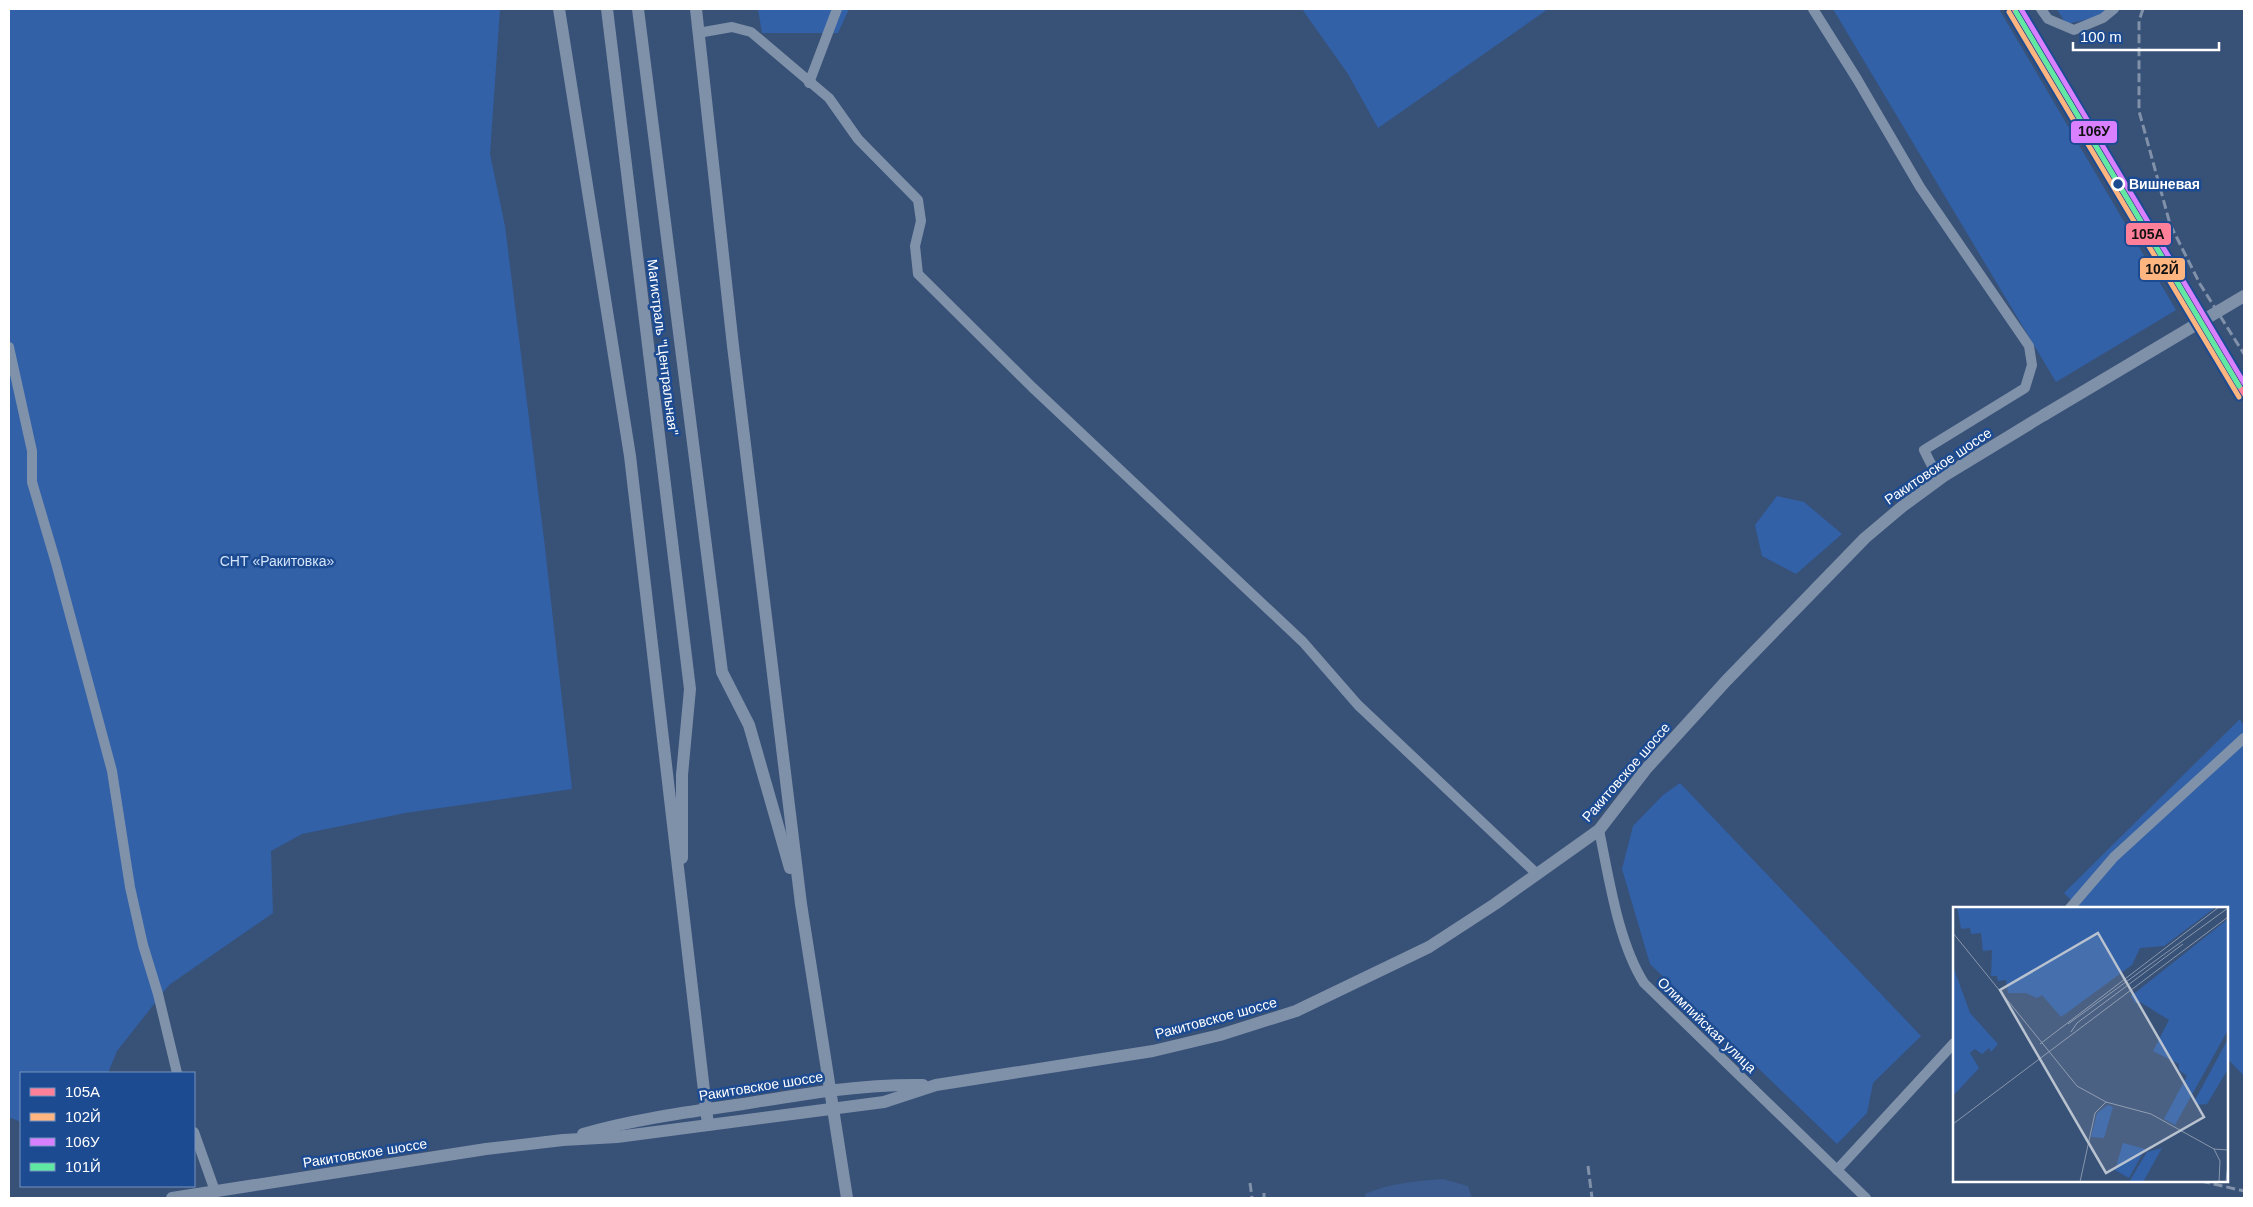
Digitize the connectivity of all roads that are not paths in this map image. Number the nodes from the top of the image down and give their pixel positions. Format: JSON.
{"nodes":[{"id":1,"x":558,"y":9,"type":"edge"},
{"id":2,"x":607,"y":9,"type":"edge"},
{"id":3,"x":638,"y":9,"type":"edge"},
{"id":4,"x":696,"y":9,"type":"edge"},
{"id":5,"x":837,"y":9,"type":"edge"},
{"id":6,"x":1813,"y":9,"type":"edge"},
{"id":7,"x":2041,"y":9,"type":"edge"},
{"id":8,"x":2114,"y":9,"type":"edge"},
{"id":9,"x":698,"y":33,"type":"junction"},
{"id":10,"x":809,"y":83,"type":"junction"},
{"id":11,"x":2244,"y":296,"type":"edge"},
{"id":12,"x":9,"y":347,"type":"edge"},
{"id":13,"x":1944,"y":476,"type":"junction"},
{"id":14,"x":2244,"y":738,"type":"edge"},
{"id":15,"x":1599,"y":830,"type":"junction"},
{"id":16,"x":1536,"y":874,"type":"junction"},
{"id":17,"x":801,"y":904,"type":"junction"},
{"id":18,"x":2071,"y":907,"type":"edge"},
{"id":19,"x":682,"y":917,"type":"junction"},
{"id":20,"x":1953,"y":1044,"type":"edge"},
{"id":21,"x":177,"y":1072,"type":"edge"},
{"id":22,"x":936,"y":1085,"type":"junction"},
{"id":23,"x":829,"y":1090,"type":"junction"},
{"id":24,"x":706,"y":1109,"type":"junction"},
{"id":25,"x":832,"y":1110,"type":"junction"},
{"id":26,"x":708,"y":1125,"type":"junction"},
{"id":27,"x":195,"y":1135,"type":"edge"},
{"id":28,"x":563,"y":1140,"type":"junction"},
{"id":29,"x":1837,"y":1170,"type":"junction"},
{"id":30,"x":215,"y":1191,"type":"junction"},
{"id":31,"x":172,"y":1198,"type":"edge"},
{"id":32,"x":847,"y":1198,"type":"edge"},
{"id":33,"x":1866,"y":1198,"type":"edge"}],
"edges":[{"from":1,"to":19,"type":"main road"},
{"from":2,"to":19,"type":"main road","name":"Магистраль \"Центральная\""},
{"from":3,"to":17,"type":"main road","name":"Магистраль \"Центральная\""},
{"from":4,"to":9,"type":"main road"},
{"from":5,"to":10,"type":"street"},
{"from":6,"to":13,"type":"street"},
{"from":7,"to":8,"type":"street"},
{"from":9,"to":10,"type":"street"},
{"from":9,"to":17,"type":"main road"},
{"from":10,"to":16,"type":"street"},
{"from":11,"to":13,"type":"main road","name":"Ракитовское шоссе","bridge":true},
{"from":12,"to":21,"type":"street"},
{"from":13,"to":15,"type":"main road","name":"Ракитовское шоссе"},
{"from":14,"to":18,"type":"street"},
{"from":15,"to":16,"type":"main road","name":"Ракитовское шоссе"},
{"from":15,"to":29,"type":"street","name":"Олимпийская улица"},
{"from":16,"to":22,"type":"main road","name":"Ракитовское шоссе"},
{"from":17,"to":23,"type":"main road"},
{"from":19,"to":24,"type":"main road"},
{"from":20,"to":29,"type":"street"},
{"from":22,"to":23,"type":"main road","name":"Ракитовское шоссе"},
{"from":22,"to":25,"type":"main road","name":"Ракитовское шоссе"},
{"from":23,"to":24,"type":"main road","name":"Ракитовское шоссе"},
{"from":23,"to":25,"type":"main road"},
{"from":24,"to":26,"type":"main road"},
{"from":24,"to":28,"type":"main road","name":"Ракитовское шоссе"},
{"from":25,"to":26,"type":"main road","name":"Ракитовское шоссе"},
{"from":25,"to":32,"type":"main road"},
{"from":26,"to":28,"type":"main road","name":"Ракитовское шоссе"},
{"from":27,"to":30,"type":"street"},
{"from":28,"to":30,"type":"main road","name":"Ракитовское шоссе"},
{"from":29,"to":33,"type":"street","name":"Олимпийская улица"},
{"from":30,"to":31,"type":"main road","name":"Ракитовское шоссе"}]}
